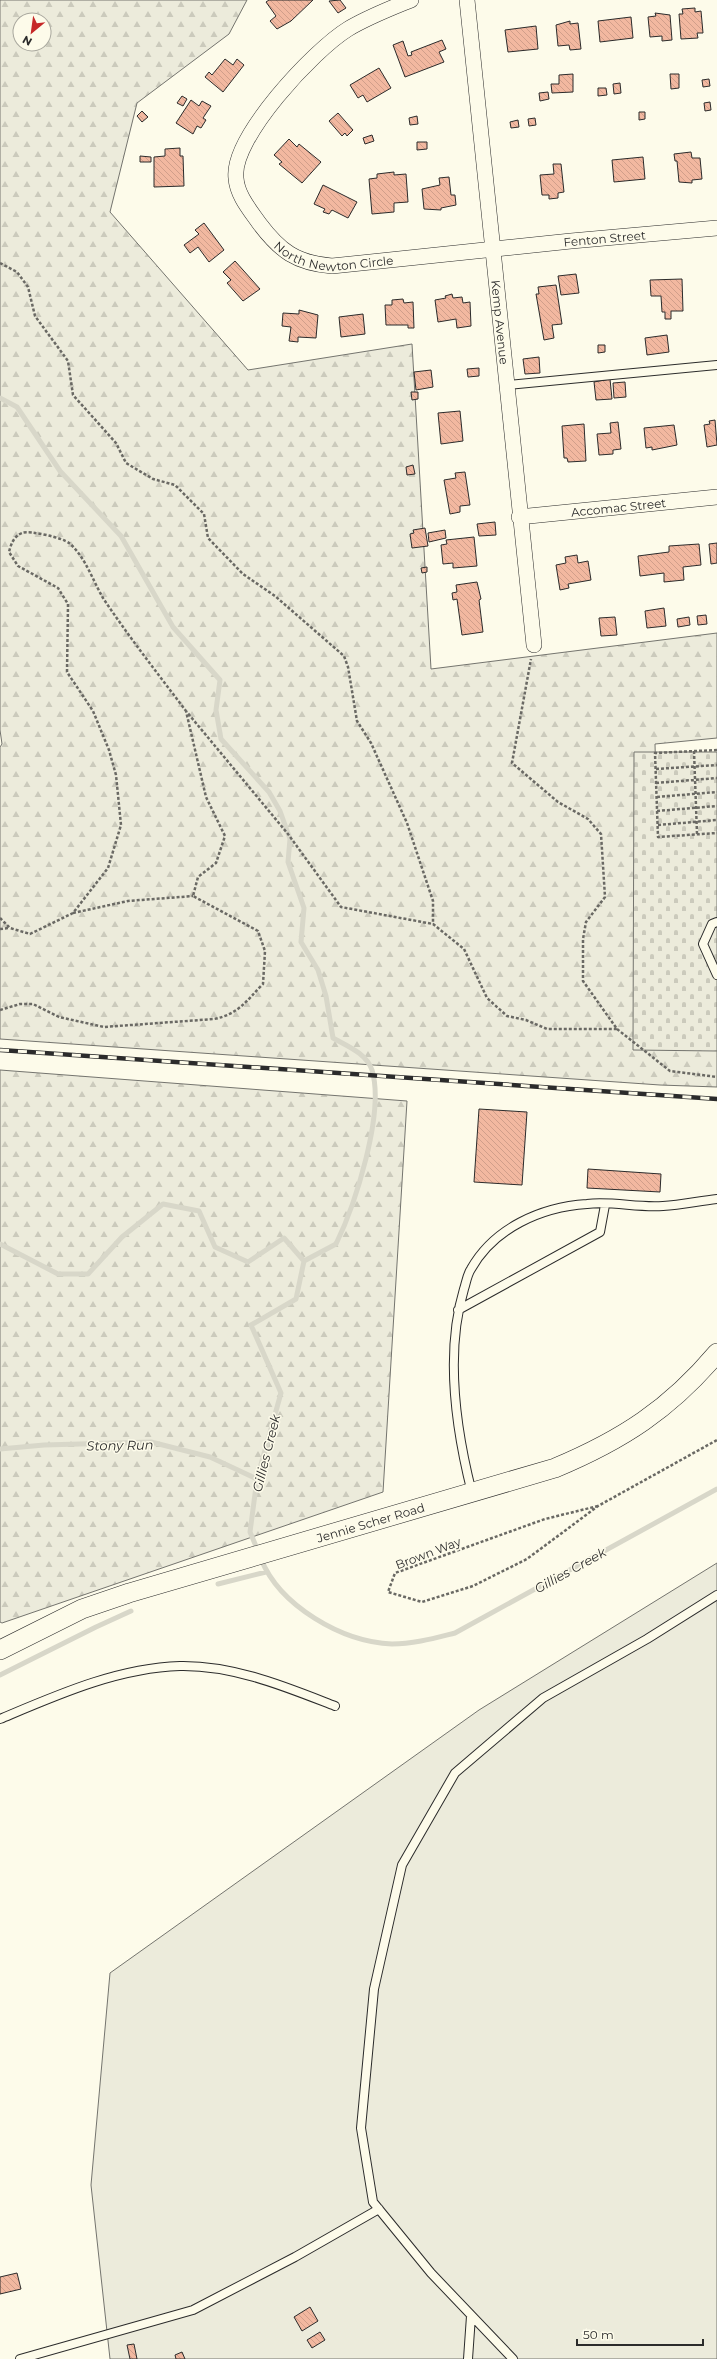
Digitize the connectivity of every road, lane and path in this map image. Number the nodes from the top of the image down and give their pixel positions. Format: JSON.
{"nodes":[{"id":1,"x":411,"y":0,"type":"edge"},
{"id":2,"x":467,"y":0,"type":"edge"},
{"id":3,"x":717,"y":228,"type":"edge"},
{"id":4,"x":493,"y":249,"type":"junction"},
{"id":5,"x":0,"y":263,"type":"edge"},
{"id":6,"x":717,"y":365,"type":"edge"},
{"id":7,"x":507,"y":385,"type":"junction"},
{"id":8,"x":717,"y":497,"type":"edge"},
{"id":9,"x":519,"y":517,"type":"junction"},
{"id":10,"x":534,"y":645,"type":"joint"},
{"id":11,"x":186,"y":711,"type":"junction"},
{"id":12,"x":717,"y":750,"type":"edge"},
{"id":13,"x":694,"y":751,"type":"junction"},
{"id":14,"x":717,"y":765,"type":"edge"},
{"id":15,"x":695,"y":766,"type":"junction"},
{"id":16,"x":656,"y":769,"type":"junction"},
{"id":17,"x":717,"y":778,"type":"edge"},
{"id":18,"x":695,"y":779,"type":"junction"},
{"id":19,"x":656,"y":784,"type":"junction"},
{"id":20,"x":717,"y":792,"type":"edge"},
{"id":21,"x":696,"y":794,"type":"junction"},
{"id":22,"x":657,"y":796,"type":"junction"},
{"id":23,"x":717,"y":806,"type":"edge"},
{"id":24,"x":696,"y":808,"type":"junction"},
{"id":25,"x":657,"y":811,"type":"junction"},
{"id":26,"x":717,"y":820,"type":"edge"},
{"id":27,"x":697,"y":822,"type":"junction"},
{"id":28,"x":658,"y":825,"type":"junction"},
{"id":29,"x":717,"y":833,"type":"edge"},
{"id":30,"x":697,"y":834,"type":"junction"},
{"id":31,"x":194,"y":896,"type":"junction"},
{"id":32,"x":73,"y":913,"type":"junction"},
{"id":33,"x":0,"y":918,"type":"edge"},
{"id":34,"x":717,"y":922,"type":"edge"},
{"id":35,"x":433,"y":924,"type":"junction"},
{"id":36,"x":10,"y":928,"type":"junction"},
{"id":37,"x":0,"y":929,"type":"edge"},
{"id":38,"x":717,"y":975,"type":"edge"},
{"id":39,"x":0,"y":1010,"type":"edge"},
{"id":40,"x":617,"y":1029,"type":"junction"},
{"id":41,"x":717,"y":1077,"type":"edge"},
{"id":42,"x":717,"y":1199,"type":"edge"},
{"id":43,"x":605,"y":1205,"type":"junction"},
{"id":44,"x":458,"y":1310,"type":"junction"},
{"id":45,"x":717,"y":1353,"type":"edge"},
{"id":46,"x":717,"y":1440,"type":"edge"},
{"id":47,"x":472,"y":1493,"type":"junction"},
{"id":48,"x":598,"y":1506,"type":"junction"},
{"id":49,"x":717,"y":1595,"type":"edge"},
{"id":50,"x":2,"y":1646,"type":"edge"},
{"id":51,"x":335,"y":1706,"type":"dead end"},
{"id":52,"x":0,"y":1719,"type":"edge"},
{"id":53,"x":379,"y":2209,"type":"junction"},
{"id":54,"x":471,"y":2316,"type":"junction"},
{"id":55,"x":20,"y":2359,"type":"edge"},
{"id":56,"x":468,"y":2359,"type":"edge"},
{"id":57,"x":513,"y":2359,"type":"edge"}],
"edges":[{"from":1,"to":4,"type":"street","name":"North Newton Circle"},
{"from":2,"to":4,"type":"street","name":"Kemp Avenue"},
{"from":3,"to":4,"type":"street","name":"Fenton Street"},
{"from":4,"to":7,"type":"street","name":"Kemp Avenue"},
{"from":5,"to":35,"type":"path"},
{"from":6,"to":7,"type":"lane"},
{"from":7,"to":9,"type":"street","name":"Kemp Avenue"},
{"from":8,"to":9,"type":"street","name":"Accomac Street"},
{"from":9,"to":10,"type":"street","name":"Kemp Avenue"},
{"from":10,"to":40,"type":"path"},
{"from":11,"to":31,"type":"path"},
{"from":11,"to":32,"type":"path"},
{"from":11,"to":35,"type":"path"},
{"from":12,"to":13,"type":"path"},
{"from":13,"to":15,"type":"path"},
{"from":13,"to":16,"type":"path"},
{"from":14,"to":15,"type":"path"},
{"from":15,"to":16,"type":"path"},
{"from":15,"to":18,"type":"path"},
{"from":16,"to":19,"type":"path"},
{"from":17,"to":18,"type":"path"},
{"from":18,"to":19,"type":"path"},
{"from":18,"to":21,"type":"path"},
{"from":19,"to":22,"type":"path"},
{"from":20,"to":21,"type":"path"},
{"from":21,"to":22,"type":"path"},
{"from":21,"to":24,"type":"path"},
{"from":22,"to":25,"type":"path"},
{"from":23,"to":24,"type":"path"},
{"from":24,"to":25,"type":"path"},
{"from":24,"to":27,"type":"path"},
{"from":25,"to":28,"type":"path"},
{"from":26,"to":27,"type":"path"},
{"from":27,"to":28,"type":"path"},
{"from":27,"to":30,"type":"path"},
{"from":28,"to":30,"type":"path"},
{"from":29,"to":30,"type":"path"},
{"from":31,"to":32,"type":"path"},
{"from":31,"to":39,"type":"path"},
{"from":32,"to":36,"type":"path"},
{"from":33,"to":36,"type":"path"},
{"from":34,"to":38,"type":"lane"},
{"from":35,"to":40,"type":"path"},
{"from":36,"to":37,"type":"path"},
{"from":40,"to":41,"type":"path"},
{"from":42,"to":43,"type":"lane"},
{"from":43,"to":44,"type":"lane"},
{"from":43,"to":44,"type":"lane"},
{"from":44,"to":47,"type":"lane"},
{"from":45,"to":47,"type":"street","name":"Jennie Scher Road"},
{"from":46,"to":48,"type":"path","name":"Brown Way"},
{"from":47,"to":50,"type":"street","name":"Jennie Scher Road"},
{"from":48,"to":48,"type":"path","name":"Brown Way"},
{"from":49,"to":53,"type":"lane"},
{"from":51,"to":52,"type":"lane"},
{"from":53,"to":54,"type":"lane"},
{"from":53,"to":55,"type":"lane"},
{"from":54,"to":56,"type":"lane"},
{"from":54,"to":57,"type":"lane"}]}
